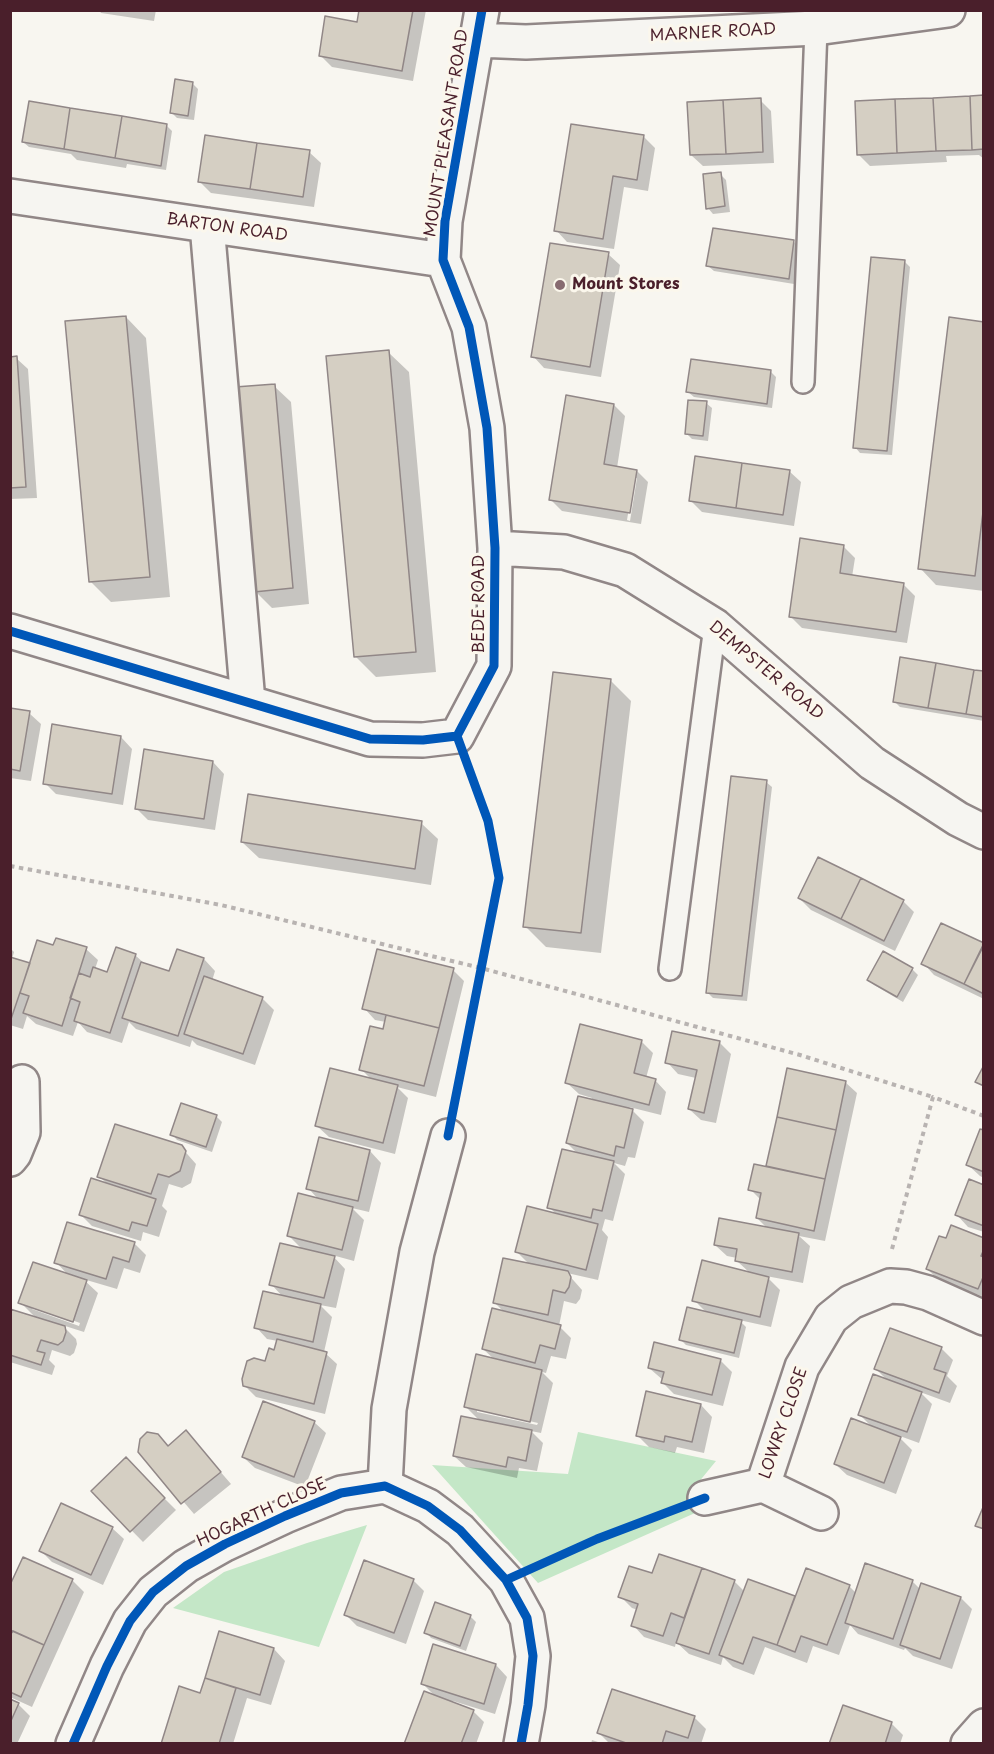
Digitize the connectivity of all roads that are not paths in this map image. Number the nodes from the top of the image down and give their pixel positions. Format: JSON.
{"nodes":[{"id":1,"x":948,"y":10,"type":"edge"},
{"id":2,"x":479,"y":25,"type":"edge"},
{"id":3,"x":816,"y":28,"type":"junction"},
{"id":4,"x":10,"y":196,"type":"edge"},
{"id":5,"x":207,"y":225,"type":"junction"},
{"id":6,"x":443,"y":260,"type":"junction"},
{"id":7,"x":803,"y":382,"type":"dead end"},
{"id":8,"x":495,"y":548,"type":"junction"},
{"id":9,"x":715,"y":626,"type":"junction"},
{"id":10,"x":10,"y":631,"type":"edge"},
{"id":11,"x":248,"y":702,"type":"junction"},
{"id":12,"x":984,"y":832,"type":"edge"},
{"id":13,"x":670,"y":969,"type":"dead end"},
{"id":14,"x":16,"y":1080,"type":"edge"},
{"id":15,"x":448,"y":1136,"type":"dead end"},
{"id":16,"x":10,"y":1159,"type":"edge"},
{"id":17,"x":984,"y":1318,"type":"edge"},
{"id":18,"x":763,"y":1485,"type":"junction"},
{"id":19,"x":385,"y":1486,"type":"junction"},
{"id":20,"x":705,"y":1498,"type":"dead end"},
{"id":21,"x":821,"y":1513,"type":"dead end"},
{"id":22,"x":984,"y":1725,"type":"edge"},
{"id":23,"x":73,"y":1743,"type":"edge"},
{"id":24,"x":521,"y":1743,"type":"edge"},
{"id":25,"x":968,"y":1743,"type":"edge"}],
"edges":[{"from":1,"to":3,"type":"street","name":"MARNER ROAD"},
{"from":2,"to":3,"type":"street","name":"MARNER ROAD"},
{"from":2,"to":6,"type":"street","name":"MOUNT PLEASANT ROAD"},
{"from":3,"to":7,"type":"lane"},
{"from":4,"to":5,"type":"street","name":"BARTON ROAD"},
{"from":5,"to":6,"type":"street","name":"BARTON ROAD"},
{"from":5,"to":11,"type":"street"},
{"from":6,"to":8,"type":"street","name":"BEDE ROAD"},
{"from":8,"to":9,"type":"street","name":"DEMPSTER ROAD"},
{"from":8,"to":11,"type":"street","name":"BEDE ROAD"},
{"from":9,"to":12,"type":"street","name":"DEMPSTER ROAD"},
{"from":9,"to":13,"type":"lane"},
{"from":10,"to":11,"type":"street","name":"BEDE ROAD"},
{"from":14,"to":16,"type":"street"},
{"from":15,"to":19,"type":"street"},
{"from":17,"to":18,"type":"street","name":"LOWRY CLOSE"},
{"from":18,"to":20,"type":"street","name":"LOWRY CLOSE"},
{"from":18,"to":21,"type":"street","name":"LOWRY CLOSE"},
{"from":19,"to":23,"type":"street","name":"HOGARTH CLOSE"},
{"from":19,"to":24,"type":"street"},
{"from":22,"to":25,"type":"street"}]}
